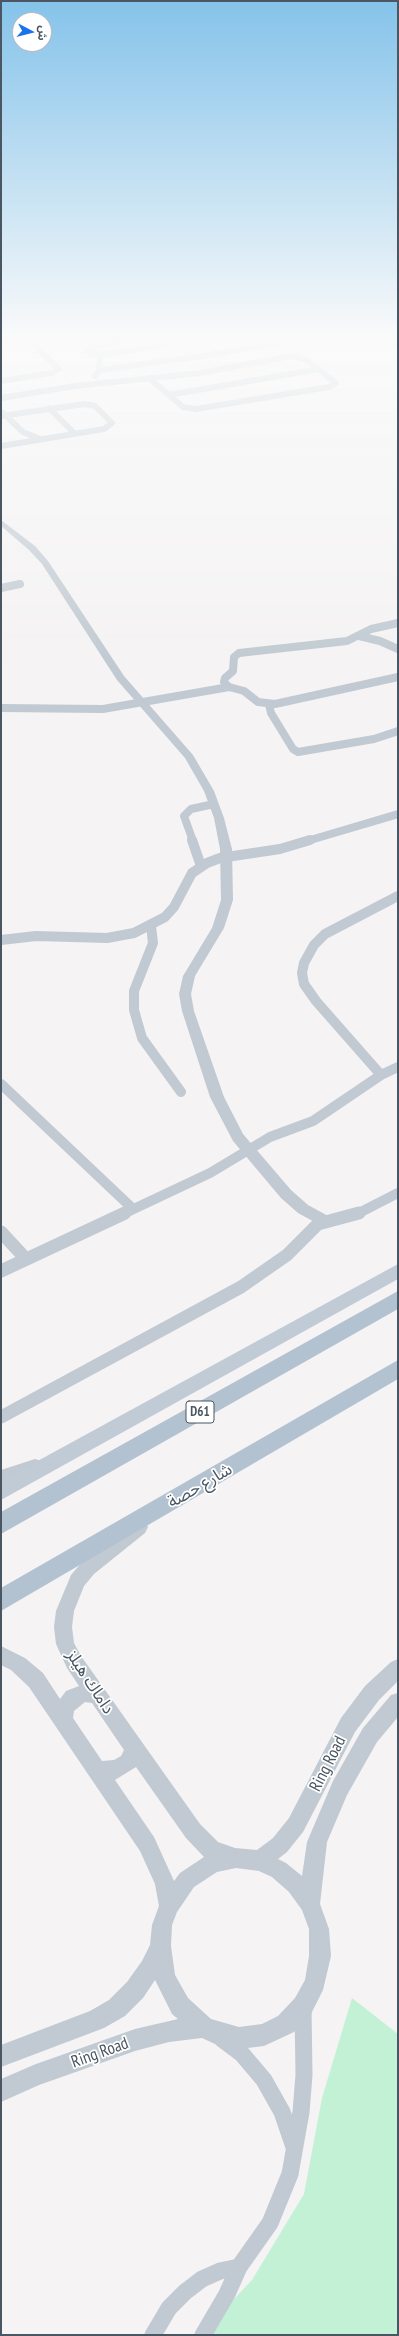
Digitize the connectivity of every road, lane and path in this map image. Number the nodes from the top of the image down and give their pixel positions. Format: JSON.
{"nodes":[{"id":1,"x":1,"y":522,"type":"edge"},
{"id":2,"x":20,"y":584,"type":"dead end"},
{"id":3,"x":1,"y":588,"type":"edge"},
{"id":4,"x":398,"y":623,"type":"edge"},
{"id":5,"x":359,"y":636,"type":"junction"},
{"id":6,"x":398,"y":649,"type":"edge"},
{"id":7,"x":398,"y":677,"type":"edge"},
{"id":8,"x":229,"y":687,"type":"junction"},
{"id":9,"x":141,"y":704,"type":"junction"},
{"id":10,"x":269,"y":704,"type":"junction"},
{"id":11,"x":1,"y":708,"type":"edge"},
{"id":12,"x":398,"y":731,"type":"edge"},
{"id":13,"x":214,"y":804,"type":"junction"},
{"id":14,"x":398,"y":814,"type":"edge"},
{"id":15,"x":227,"y":857,"type":"junction"},
{"id":16,"x":201,"y":866,"type":"junction"},
{"id":17,"x":398,"y":896,"type":"edge"},
{"id":18,"x":151,"y":926,"type":"junction"},
{"id":19,"x":1,"y":940,"type":"edge"},
{"id":20,"x":398,"y":1067,"type":"edge"},
{"id":21,"x":381,"y":1075,"type":"junction"},
{"id":22,"x":1,"y":1084,"type":"edge"},
{"id":23,"x":181,"y":1092,"type":"dead end"},
{"id":24,"x":247,"y":1149,"type":"junction"},
{"id":25,"x":398,"y":1193,"type":"edge"},
{"id":26,"x":132,"y":1208,"type":"junction"},
{"id":27,"x":325,"y":1221,"type":"junction"},
{"id":28,"x":1,"y":1232,"type":"edge"},
{"id":29,"x":26,"y":1259,"type":"junction"},
{"id":30,"x":1,"y":1271,"type":"edge"},
{"id":31,"x":398,"y":1271,"type":"edge"},
{"id":32,"x":398,"y":1299,"type":"edge"},
{"id":33,"x":398,"y":1369,"type":"edge"},
{"id":34,"x":1,"y":1417,"type":"edge"},
{"id":35,"x":60,"y":1458,"type":"junction"},
{"id":36,"x":1,"y":1477,"type":"edge"},
{"id":37,"x":1,"y":1491,"type":"edge"},
{"id":38,"x":171,"y":1502,"type":"junction"},
{"id":39,"x":1,"y":1524,"type":"edge"},
{"id":40,"x":1,"y":1600,"type":"edge"},
{"id":41,"x":1,"y":1655,"type":"edge"},
{"id":42,"x":398,"y":1668,"type":"edge"},
{"id":43,"x":96,"y":1694,"type":"junction"},
{"id":44,"x":398,"y":1702,"type":"edge"},
{"id":45,"x":63,"y":1719,"type":"junction"},
{"id":46,"x":135,"y":1750,"type":"junction"},
{"id":47,"x":95,"y":1768,"type":"junction"},
{"id":48,"x":236,"y":1858,"type":"junction"},
{"id":49,"x":260,"y":1861,"type":"junction"},
{"id":50,"x":310,"y":1904,"type":"junction"},
{"id":51,"x":169,"y":1906,"type":"junction"},
{"id":52,"x":160,"y":1946,"type":"junction"},
{"id":53,"x":303,"y":2006,"type":"junction"},
{"id":54,"x":209,"y":2030,"type":"junction"},
{"id":55,"x":1,"y":2056,"type":"edge"},
{"id":56,"x":1,"y":2091,"type":"edge"},
{"id":57,"x":295,"y":2149,"type":"junction"},
{"id":58,"x":239,"y":2267,"type":"junction"},
{"id":59,"x":153,"y":2335,"type":"edge"},
{"id":60,"x":203,"y":2335,"type":"edge"}],
"edges":[{"from":1,"to":9,"type":"street"},
{"from":2,"to":3,"type":"street"},
{"from":4,"to":5,"type":"street"},
{"from":5,"to":6,"type":"street"},
{"from":5,"to":8,"type":"street"},
{"from":7,"to":10,"type":"street"},
{"from":8,"to":9,"type":"street"},
{"from":8,"to":10,"type":"street"},
{"from":9,"to":11,"type":"street"},
{"from":9,"to":13,"type":"street"},
{"from":10,"to":12,"type":"street"},
{"from":13,"to":15,"type":"street"},
{"from":13,"to":16,"type":"street"},
{"from":14,"to":15,"type":"street"},
{"from":15,"to":16,"type":"street"},
{"from":15,"to":24,"type":"street"},
{"from":16,"to":18,"type":"street"},
{"from":17,"to":21,"type":"street"},
{"from":18,"to":19,"type":"street"},
{"from":18,"to":23,"type":"street"},
{"from":20,"to":21,"type":"street"},
{"from":21,"to":24,"type":"street"},
{"from":22,"to":26,"type":"street"},
{"from":24,"to":26,"type":"street"},
{"from":24,"to":27,"type":"street"},
{"from":25,"to":27,"type":"street"},
{"from":26,"to":29,"type":"street"},
{"from":27,"to":34,"type":"street"},
{"from":28,"to":29,"type":"street"},
{"from":29,"to":30,"type":"street"},
{"from":31,"to":35,"type":"main road"},
{"from":32,"to":39,"type":"main road","number":"D61"},
{"from":33,"to":38,"type":"main road","name":"شارع حصة"},
{"from":35,"to":36,"type":"street"},
{"from":35,"to":37,"type":"main road"},
{"from":38,"to":40,"type":"main road","name":"شارع حصة"},
{"from":38,"to":43,"type":"street","name":"داماك هيلز"},
{"from":41,"to":45,"type":"street"},
{"from":42,"to":49,"type":"street","name":"Ring Road"},
{"from":43,"to":45,"type":"street"},
{"from":43,"to":46,"type":"street","name":"داماك هيلز"},
{"from":44,"to":50,"type":"street","name":"Ring Road"},
{"from":45,"to":47,"type":"street"},
{"from":46,"to":47,"type":"street"},
{"from":46,"to":48,"type":"street","name":"داماك هيلز"},
{"from":47,"to":51,"type":"street"},
{"from":48,"to":49,"type":"street"},
{"from":48,"to":51,"type":"street"},
{"from":49,"to":50,"type":"street"},
{"from":50,"to":53,"type":"street"},
{"from":51,"to":52,"type":"street"},
{"from":52,"to":54,"type":"street"},
{"from":52,"to":55,"type":"street"},
{"from":53,"to":54,"type":"street"},
{"from":53,"to":57,"type":"street"},
{"from":54,"to":56,"type":"street","name":"Ring Road"},
{"from":54,"to":57,"type":"street"},
{"from":57,"to":58,"type":"street"},
{"from":58,"to":59,"type":"street"},
{"from":58,"to":60,"type":"street"}]}
